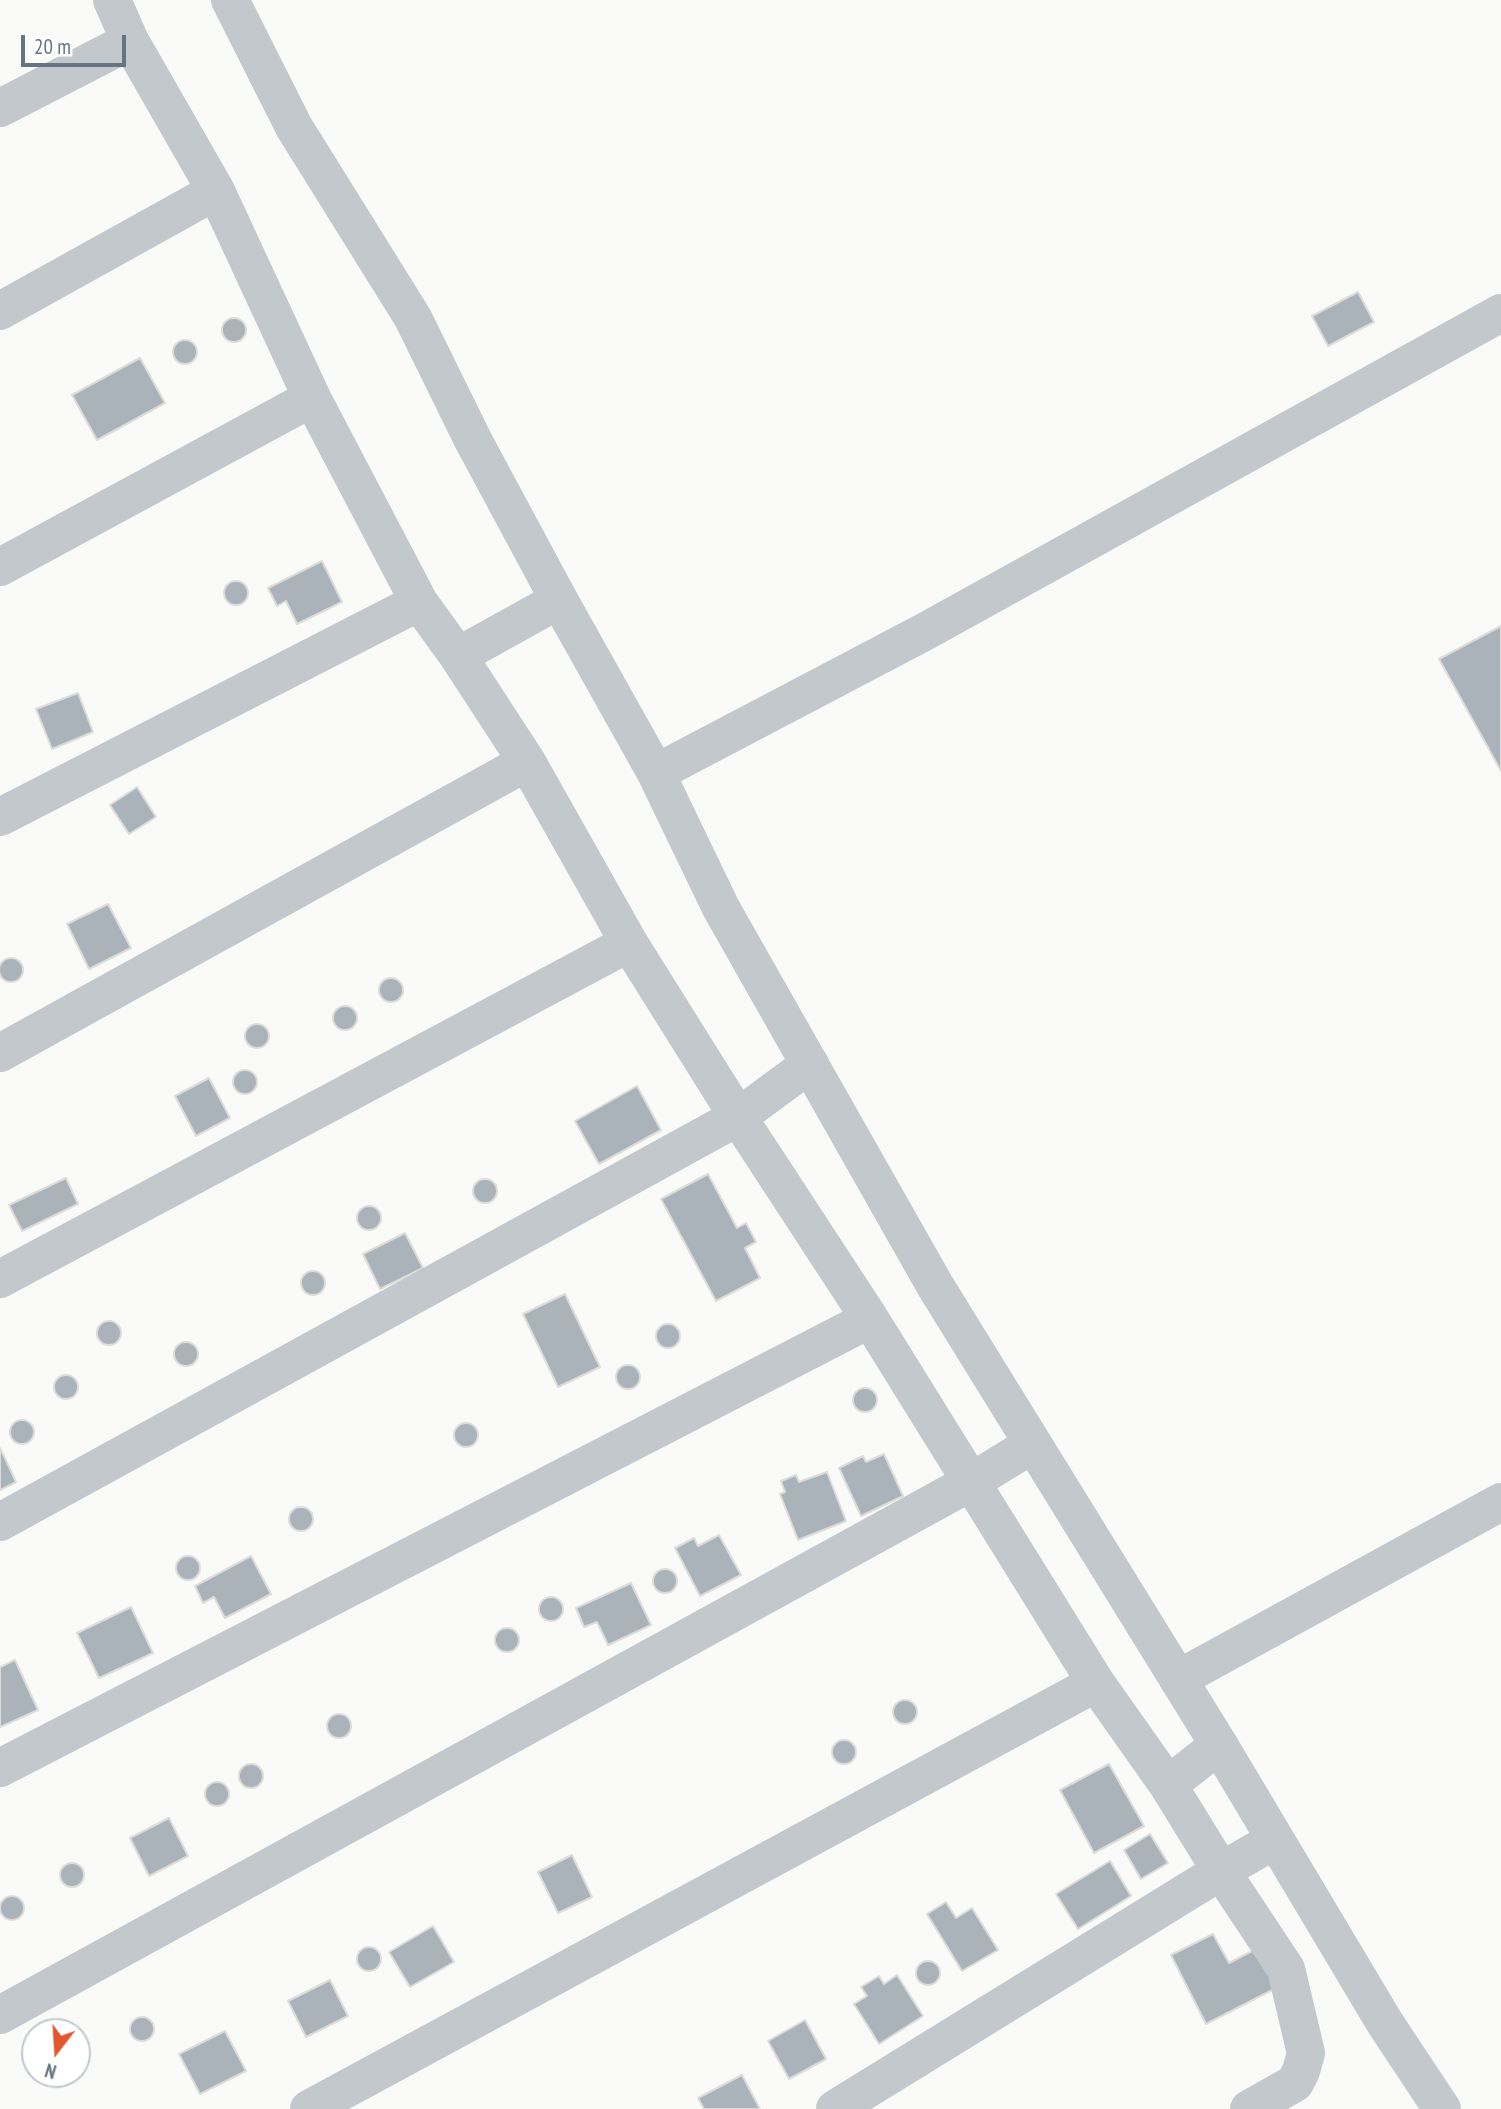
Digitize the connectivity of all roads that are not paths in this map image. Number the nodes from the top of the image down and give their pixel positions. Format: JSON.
{"nodes":[{"id":1,"x":112,"y":0,"type":"edge"},
{"id":2,"x":230,"y":0,"type":"edge"},
{"id":3,"x":130,"y":41,"type":"junction"},
{"id":4,"x":0,"y":108,"type":"edge"},
{"id":5,"x":216,"y":191,"type":"junction"},
{"id":6,"x":0,"y":311,"type":"edge"},
{"id":7,"x":1501,"y":313,"type":"edge"},
{"id":8,"x":312,"y":398,"type":"junction"},
{"id":9,"x":0,"y":567,"type":"edge"},
{"id":10,"x":559,"y":600,"type":"junction"},
{"id":11,"x":419,"y":602,"type":"junction"},
{"id":12,"x":458,"y":656,"type":"junction"},
{"id":13,"x":527,"y":762,"type":"junction"},
{"id":14,"x":656,"y":773,"type":"junction"},
{"id":15,"x":0,"y":817,"type":"edge"},
{"id":16,"x":629,"y":943,"type":"junction"},
{"id":17,"x":0,"y":1053,"type":"edge"},
{"id":18,"x":810,"y":1064,"type":"junction"},
{"id":19,"x":738,"y":1116,"type":"junction"},
{"id":20,"x":0,"y":1279,"type":"edge"},
{"id":21,"x":870,"y":1319,"type":"junction"},
{"id":22,"x":1033,"y":1444,"type":"junction"},
{"id":23,"x":971,"y":1482,"type":"junction"},
{"id":24,"x":1501,"y":1502,"type":"edge"},
{"id":25,"x":0,"y":1522,"type":"edge"},
{"id":26,"x":1178,"y":1679,"type":"junction"},
{"id":27,"x":1096,"y":1683,"type":"junction"},
{"id":28,"x":1219,"y":1745,"type":"junction"},
{"id":29,"x":0,"y":1768,"type":"edge"},
{"id":30,"x":1168,"y":1785,"type":"junction"},
{"id":31,"x":1276,"y":1840,"type":"junction"},
{"id":32,"x":1221,"y":1871,"type":"junction"},
{"id":33,"x":0,"y":2015,"type":"edge"},
{"id":34,"x":309,"y":2109,"type":"edge"},
{"id":35,"x":835,"y":2109,"type":"edge"},
{"id":36,"x":1249,"y":2109,"type":"edge"},
{"id":37,"x":1442,"y":2109,"type":"edge"}],
"edges":[{"from":1,"to":3,"type":"street"},
{"from":2,"to":10,"type":"street"},
{"from":3,"to":4,"type":"street"},
{"from":3,"to":5,"type":"street"},
{"from":5,"to":6,"type":"street"},
{"from":5,"to":8,"type":"street"},
{"from":7,"to":14,"type":"street"},
{"from":8,"to":9,"type":"street"},
{"from":8,"to":11,"type":"street"},
{"from":10,"to":12,"type":"street"},
{"from":10,"to":14,"type":"street"},
{"from":11,"to":12,"type":"street"},
{"from":11,"to":15,"type":"street"},
{"from":12,"to":13,"type":"street"},
{"from":13,"to":16,"type":"street"},
{"from":13,"to":17,"type":"street"},
{"from":14,"to":18,"type":"street"},
{"from":16,"to":19,"type":"street"},
{"from":16,"to":20,"type":"street"},
{"from":18,"to":19,"type":"street"},
{"from":18,"to":22,"type":"street"},
{"from":19,"to":21,"type":"street"},
{"from":19,"to":25,"type":"street"},
{"from":21,"to":23,"type":"street"},
{"from":21,"to":29,"type":"street"},
{"from":22,"to":23,"type":"street"},
{"from":22,"to":26,"type":"street"},
{"from":23,"to":27,"type":"street"},
{"from":23,"to":33,"type":"street"},
{"from":24,"to":26,"type":"street"},
{"from":26,"to":28,"type":"street"},
{"from":27,"to":30,"type":"street"},
{"from":27,"to":34,"type":"street"},
{"from":28,"to":30,"type":"street"},
{"from":28,"to":31,"type":"street"},
{"from":30,"to":32,"type":"street"},
{"from":31,"to":32,"type":"street"},
{"from":31,"to":37,"type":"street"},
{"from":32,"to":35,"type":"street"},
{"from":32,"to":36,"type":"street"}]}
